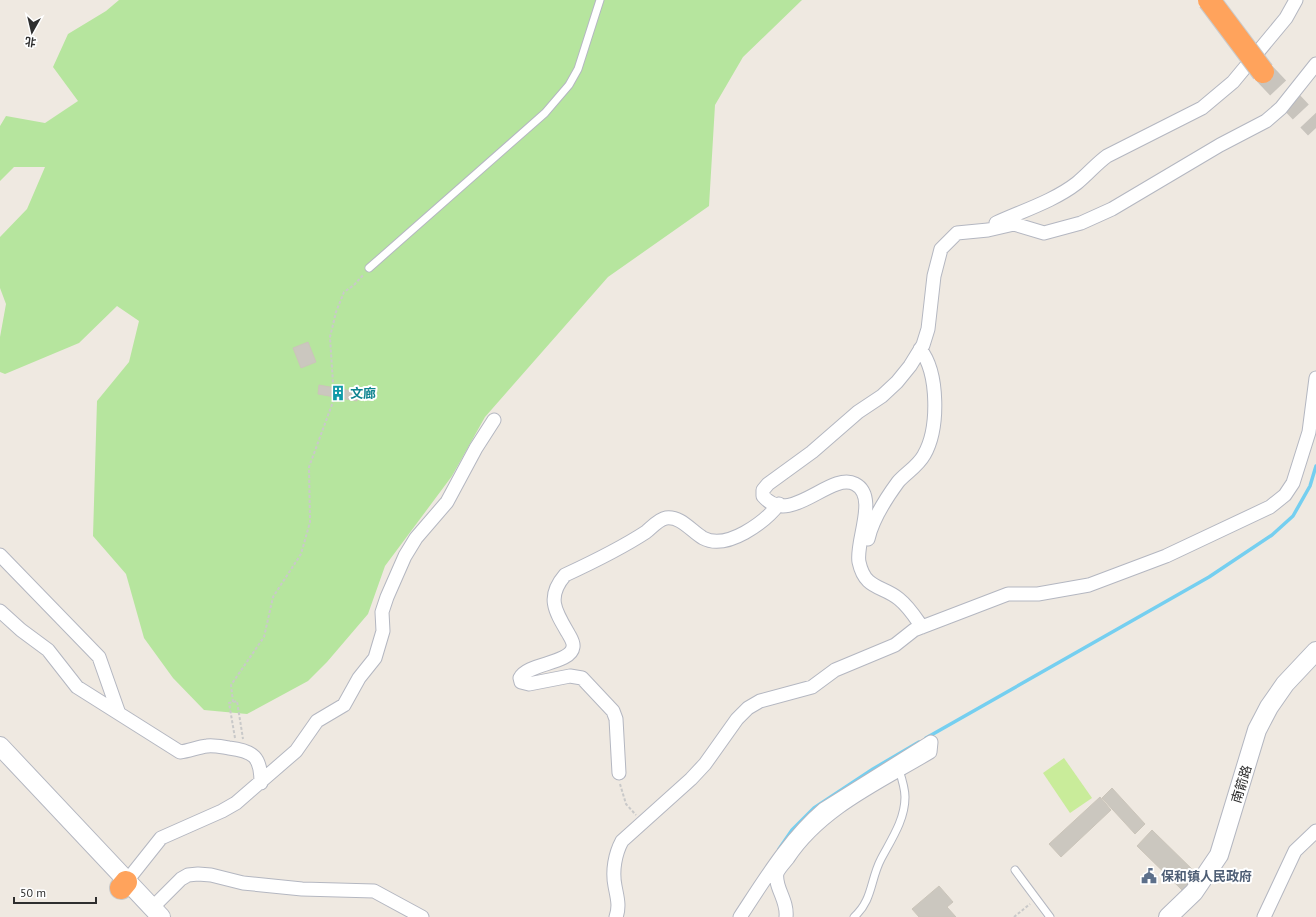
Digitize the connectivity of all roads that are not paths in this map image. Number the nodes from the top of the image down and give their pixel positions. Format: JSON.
{"nodes":[{"id":1,"x":600,"y":0,"type":"edge"},
{"id":2,"x":1209,"y":0,"type":"edge"},
{"id":3,"x":1296,"y":0,"type":"edge"},
{"id":4,"x":1316,"y":64,"type":"edge"},
{"id":5,"x":1263,"y":72,"type":"tunnel mouth"},
{"id":6,"x":972,"y":232,"type":"junction"},
{"id":7,"x":369,"y":268,"type":"road end"},
{"id":8,"x":920,"y":349,"type":"junction"},
{"id":9,"x":1316,"y":378,"type":"edge"},
{"id":10,"x":494,"y":420,"type":"dead end"},
{"id":11,"x":779,"y":504,"type":"junction"},
{"id":12,"x":0,"y":555,"type":"edge"},
{"id":13,"x":859,"y":560,"type":"junction"},
{"id":14,"x":0,"y":611,"type":"edge"},
{"id":15,"x":922,"y":627,"type":"junction"},
{"id":16,"x":1316,"y":651,"type":"edge"},
{"id":17,"x":118,"y":712,"type":"junction"},
{"id":18,"x":0,"y":746,"type":"edge"},
{"id":19,"x":0,"y":758,"type":"edge"},
{"id":20,"x":899,"y":770,"type":"junction"},
{"id":21,"x":619,"y":773,"type":"road end"},
{"id":22,"x":261,"y":783,"type":"junction"},
{"id":23,"x":1316,"y":830,"type":"edge"},
{"id":24,"x":1015,"y":870,"type":"dead end"},
{"id":25,"x":123,"y":885,"type":"junction"},
{"id":26,"x":154,"y":914,"type":"edge"},
{"id":27,"x":422,"y":917,"type":"edge"},
{"id":28,"x":616,"y":917,"type":"edge"},
{"id":29,"x":740,"y":917,"type":"edge"},
{"id":30,"x":786,"y":917,"type":"edge"},
{"id":31,"x":854,"y":917,"type":"edge"},
{"id":32,"x":1050,"y":917,"type":"edge"},
{"id":33,"x":1168,"y":917,"type":"edge"},
{"id":34,"x":1264,"y":917,"type":"edge"}],
"edges":[{"from":1,"to":7,"type":"lane"},
{"from":2,"to":5,"type":"highway","bridge":true},
{"from":3,"to":6,"type":"street"},
{"from":4,"to":6,"type":"street"},
{"from":6,"to":8,"type":"street"},
{"from":8,"to":11,"type":"street"},
{"from":8,"to":13,"type":"street"},
{"from":9,"to":15,"type":"street"},
{"from":10,"to":22,"type":"street"},
{"from":11,"to":13,"type":"street"},
{"from":11,"to":21,"type":"street"},
{"from":12,"to":17,"type":"street"},
{"from":13,"to":15,"type":"street"},
{"from":14,"to":17,"type":"street"},
{"from":15,"to":28,"type":"street"},
{"from":16,"to":33,"type":"main road","name":"南箭路"},
{"from":17,"to":22,"type":"street"},
{"from":18,"to":25,"type":"main road"},
{"from":19,"to":25,"type":"main road"},
{"from":20,"to":29,"type":"street"},
{"from":20,"to":30,"type":"street"},
{"from":20,"to":31,"type":"lane"},
{"from":22,"to":25,"type":"street"},
{"from":23,"to":34,"type":"street"},
{"from":24,"to":32,"type":"lane"},
{"from":25,"to":26,"type":"main road"},
{"from":26,"to":27,"type":"street"}]}
